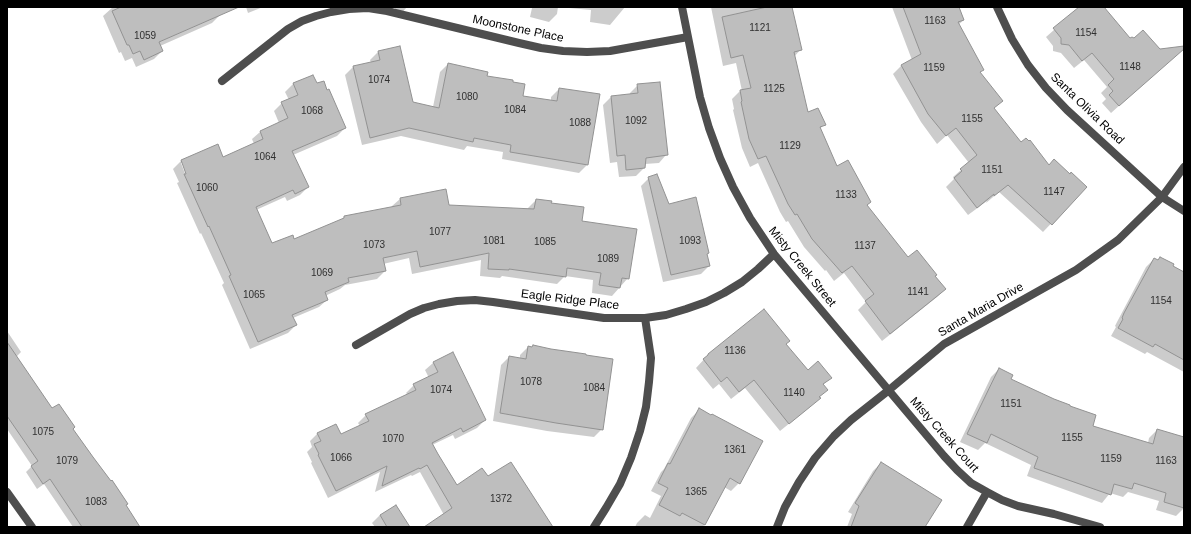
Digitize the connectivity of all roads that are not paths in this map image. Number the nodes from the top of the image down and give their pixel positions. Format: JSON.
{"nodes":[{"id":1,"x":682,"y":7,"type":"edge"},
{"id":2,"x":997,"y":7,"type":"edge"},
{"id":3,"x":688,"y":37,"type":"junction"},
{"id":4,"x":222,"y":81,"type":"dead end"},
{"id":5,"x":1184,"y":167,"type":"edge"},
{"id":6,"x":1162,"y":197,"type":"junction"},
{"id":7,"x":1184,"y":212,"type":"edge"},
{"id":8,"x":774,"y":254,"type":"junction"},
{"id":9,"x":645,"y":318,"type":"junction"},
{"id":10,"x":356,"y":345,"type":"dead end"},
{"id":11,"x":889,"y":390,"type":"junction"},
{"id":12,"x":7,"y":492,"type":"edge"},
{"id":13,"x":987,"y":492,"type":"junction"},
{"id":14,"x":32,"y":527,"type":"edge"},
{"id":15,"x":594,"y":527,"type":"edge"},
{"id":16,"x":777,"y":527,"type":"edge"},
{"id":17,"x":968,"y":527,"type":"edge"},
{"id":18,"x":1100,"y":527,"type":"edge"}],
"edges":[{"from":1,"to":3,"type":"street","name":"Misty Creek Street"},
{"from":2,"to":6,"type":"street","name":"Santa Olivia Road"},
{"from":3,"to":4,"type":"street","name":"Moonstone Place"},
{"from":3,"to":8,"type":"street","name":"Misty Creek Street"},
{"from":5,"to":6,"type":"street","name":"Santa Maria Drive"},
{"from":6,"to":7,"type":"street","name":"Santa Olivia Road"},
{"from":6,"to":11,"type":"street","name":"Santa Maria Drive"},
{"from":8,"to":9,"type":"street","name":"Eagle Ridge Place"},
{"from":8,"to":11,"type":"street","name":"Misty Creek Street"},
{"from":9,"to":10,"type":"street","name":"Eagle Ridge Place"},
{"from":9,"to":15,"type":"street"},
{"from":11,"to":13,"type":"street","name":"Misty Creek Court"},
{"from":11,"to":16,"type":"street","name":"Santa Maria Drive"},
{"from":12,"to":14,"type":"street"},
{"from":13,"to":17,"type":"street"},
{"from":13,"to":18,"type":"street","name":"Misty Creek Court"}]}
